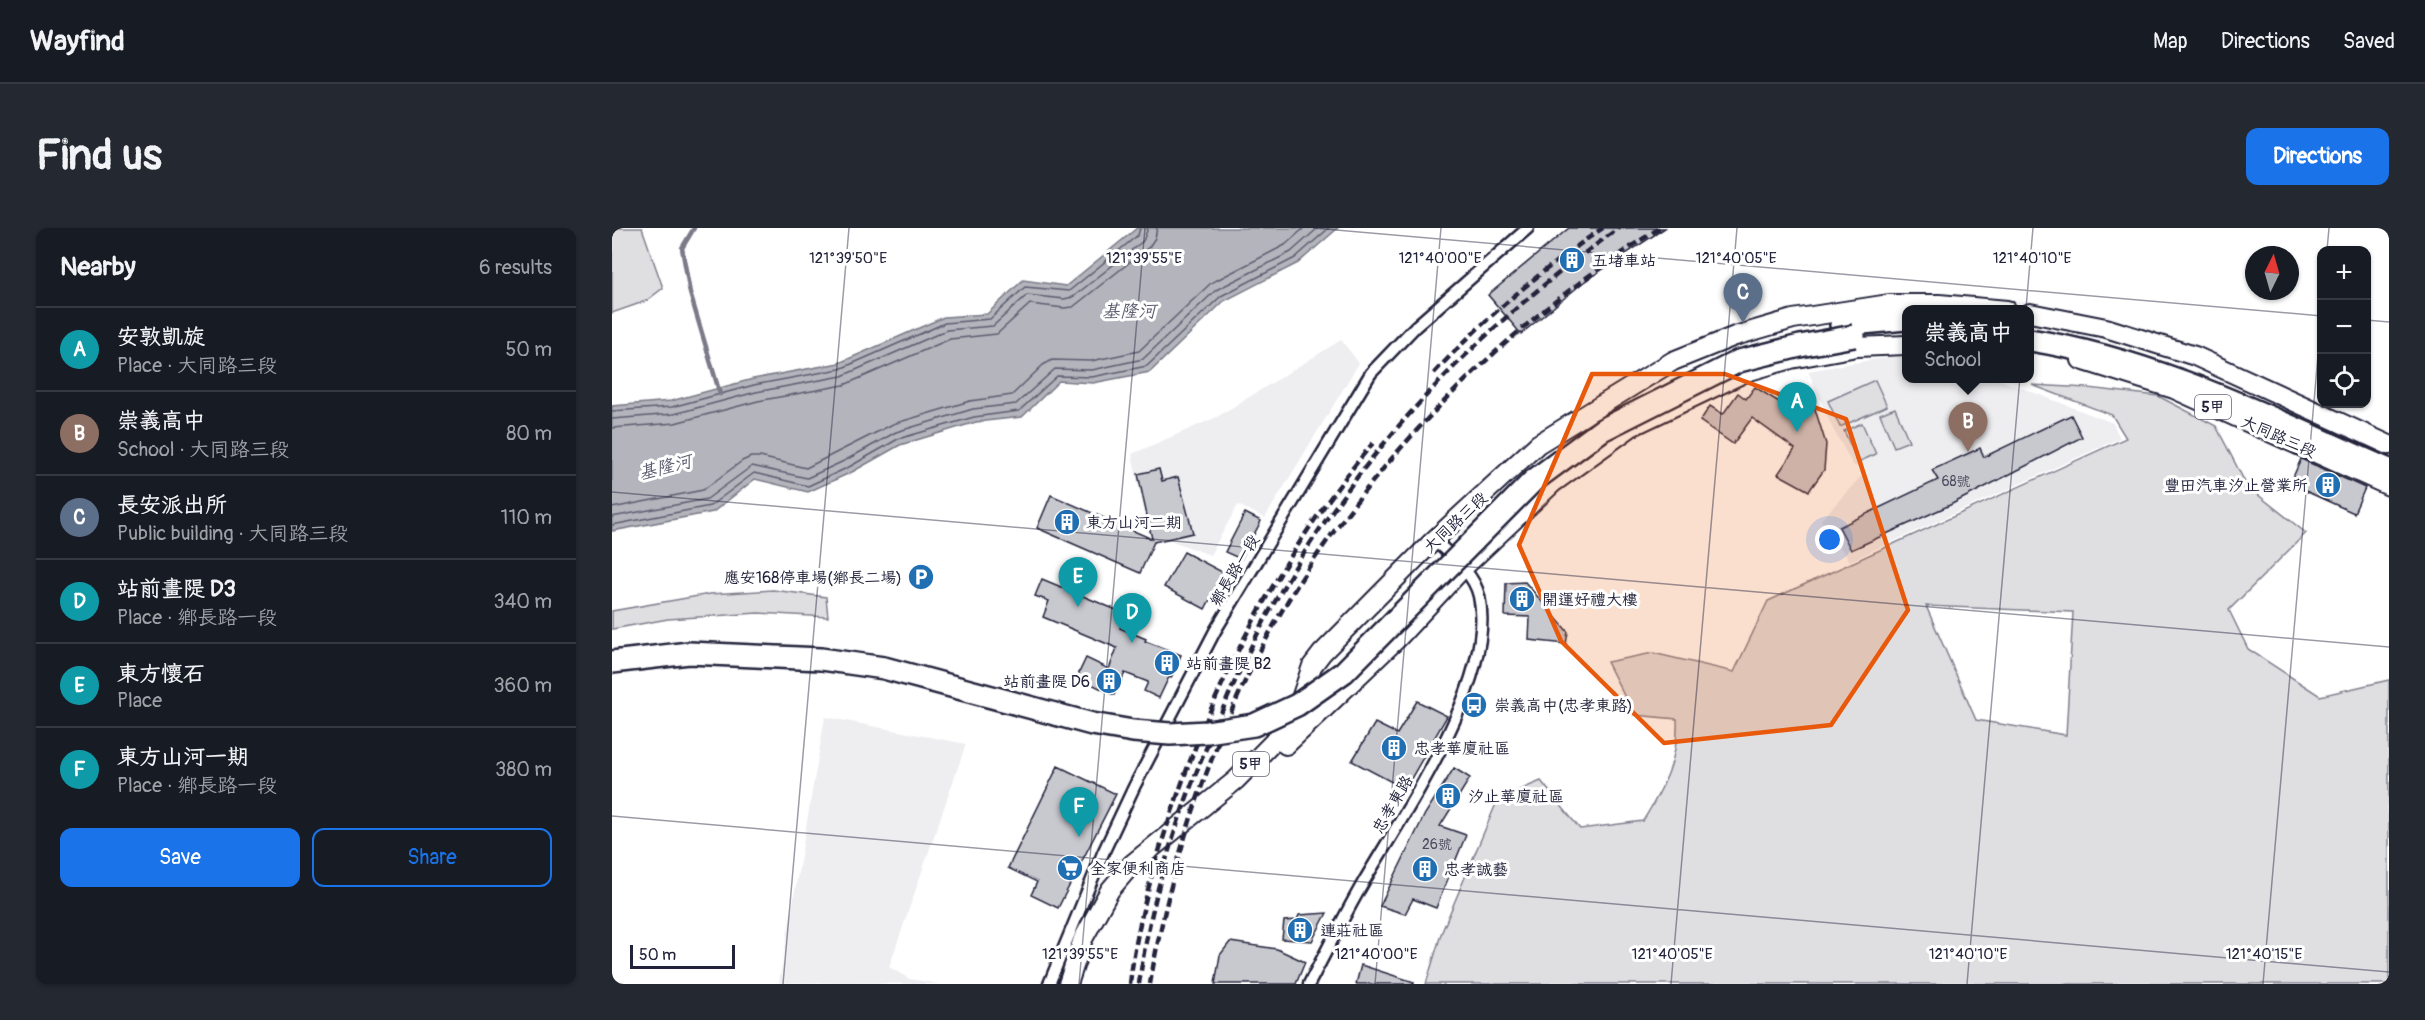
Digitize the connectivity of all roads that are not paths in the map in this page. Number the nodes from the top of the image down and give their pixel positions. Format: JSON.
{"nodes":[{"id":1,"x":1528,"y":228,"type":"edge"},
{"id":2,"x":1953,"y":305,"type":"edge"},
{"id":3,"x":2034,"y":314,"type":"edge"},
{"id":4,"x":1902,"y":320,"type":"edge"},
{"id":5,"x":2034,"y":329,"type":"edge"},
{"id":6,"x":1848,"y":331,"type":"junction"},
{"id":7,"x":1902,"y":332,"type":"edge"},
{"id":8,"x":2034,"y":341,"type":"edge"},
{"id":9,"x":1902,"y":345,"type":"edge"},
{"id":10,"x":2034,"y":351,"type":"edge"},
{"id":11,"x":2389,"y":445,"type":"edge"},
{"id":12,"x":2389,"y":457,"type":"edge"},
{"id":13,"x":2389,"y":470,"type":"edge"},
{"id":14,"x":2389,"y":486,"type":"edge"},
{"id":15,"x":1434,"y":540,"type":"junction"},
{"id":16,"x":1463,"y":568,"type":"junction"},
{"id":17,"x":612,"y":654,"type":"edge"},
{"id":18,"x":612,"y":662,"type":"edge"},
{"id":19,"x":1048,"y":984,"type":"edge"},
{"id":20,"x":1068,"y":984,"type":"edge"},
{"id":21,"x":1078,"y":984,"type":"edge"},
{"id":22,"x":1309,"y":984,"type":"edge"}],
"edges":[{"from":1,"to":19,"type":"street","name":"鄉長路一段"},
{"from":2,"to":15,"type":"main road","name":"大同路三段","number":"5甲"},
{"from":3,"to":11,"type":"main road","number":"5甲"},
{"from":4,"to":6,"type":"highway"},
{"from":5,"to":12,"type":"highway"},
{"from":6,"to":7,"type":"highway"},
{"from":6,"to":17,"type":"highway"},
{"from":6,"to":18,"type":"highway","bridge":true},
{"from":8,"to":13,"type":"highway"},
{"from":9,"to":16,"type":"main road","number":"5甲"},
{"from":10,"to":14,"type":"main road","name":"大同路三段","number":"5甲"},
{"from":15,"to":16,"type":"street","name":"忠孝東路"},
{"from":15,"to":20,"type":"main road","name":"大同路三段","number":"5甲"},
{"from":16,"to":21,"type":"main road","number":"5甲"},
{"from":16,"to":22,"type":"street","name":"忠孝東路"}]}
